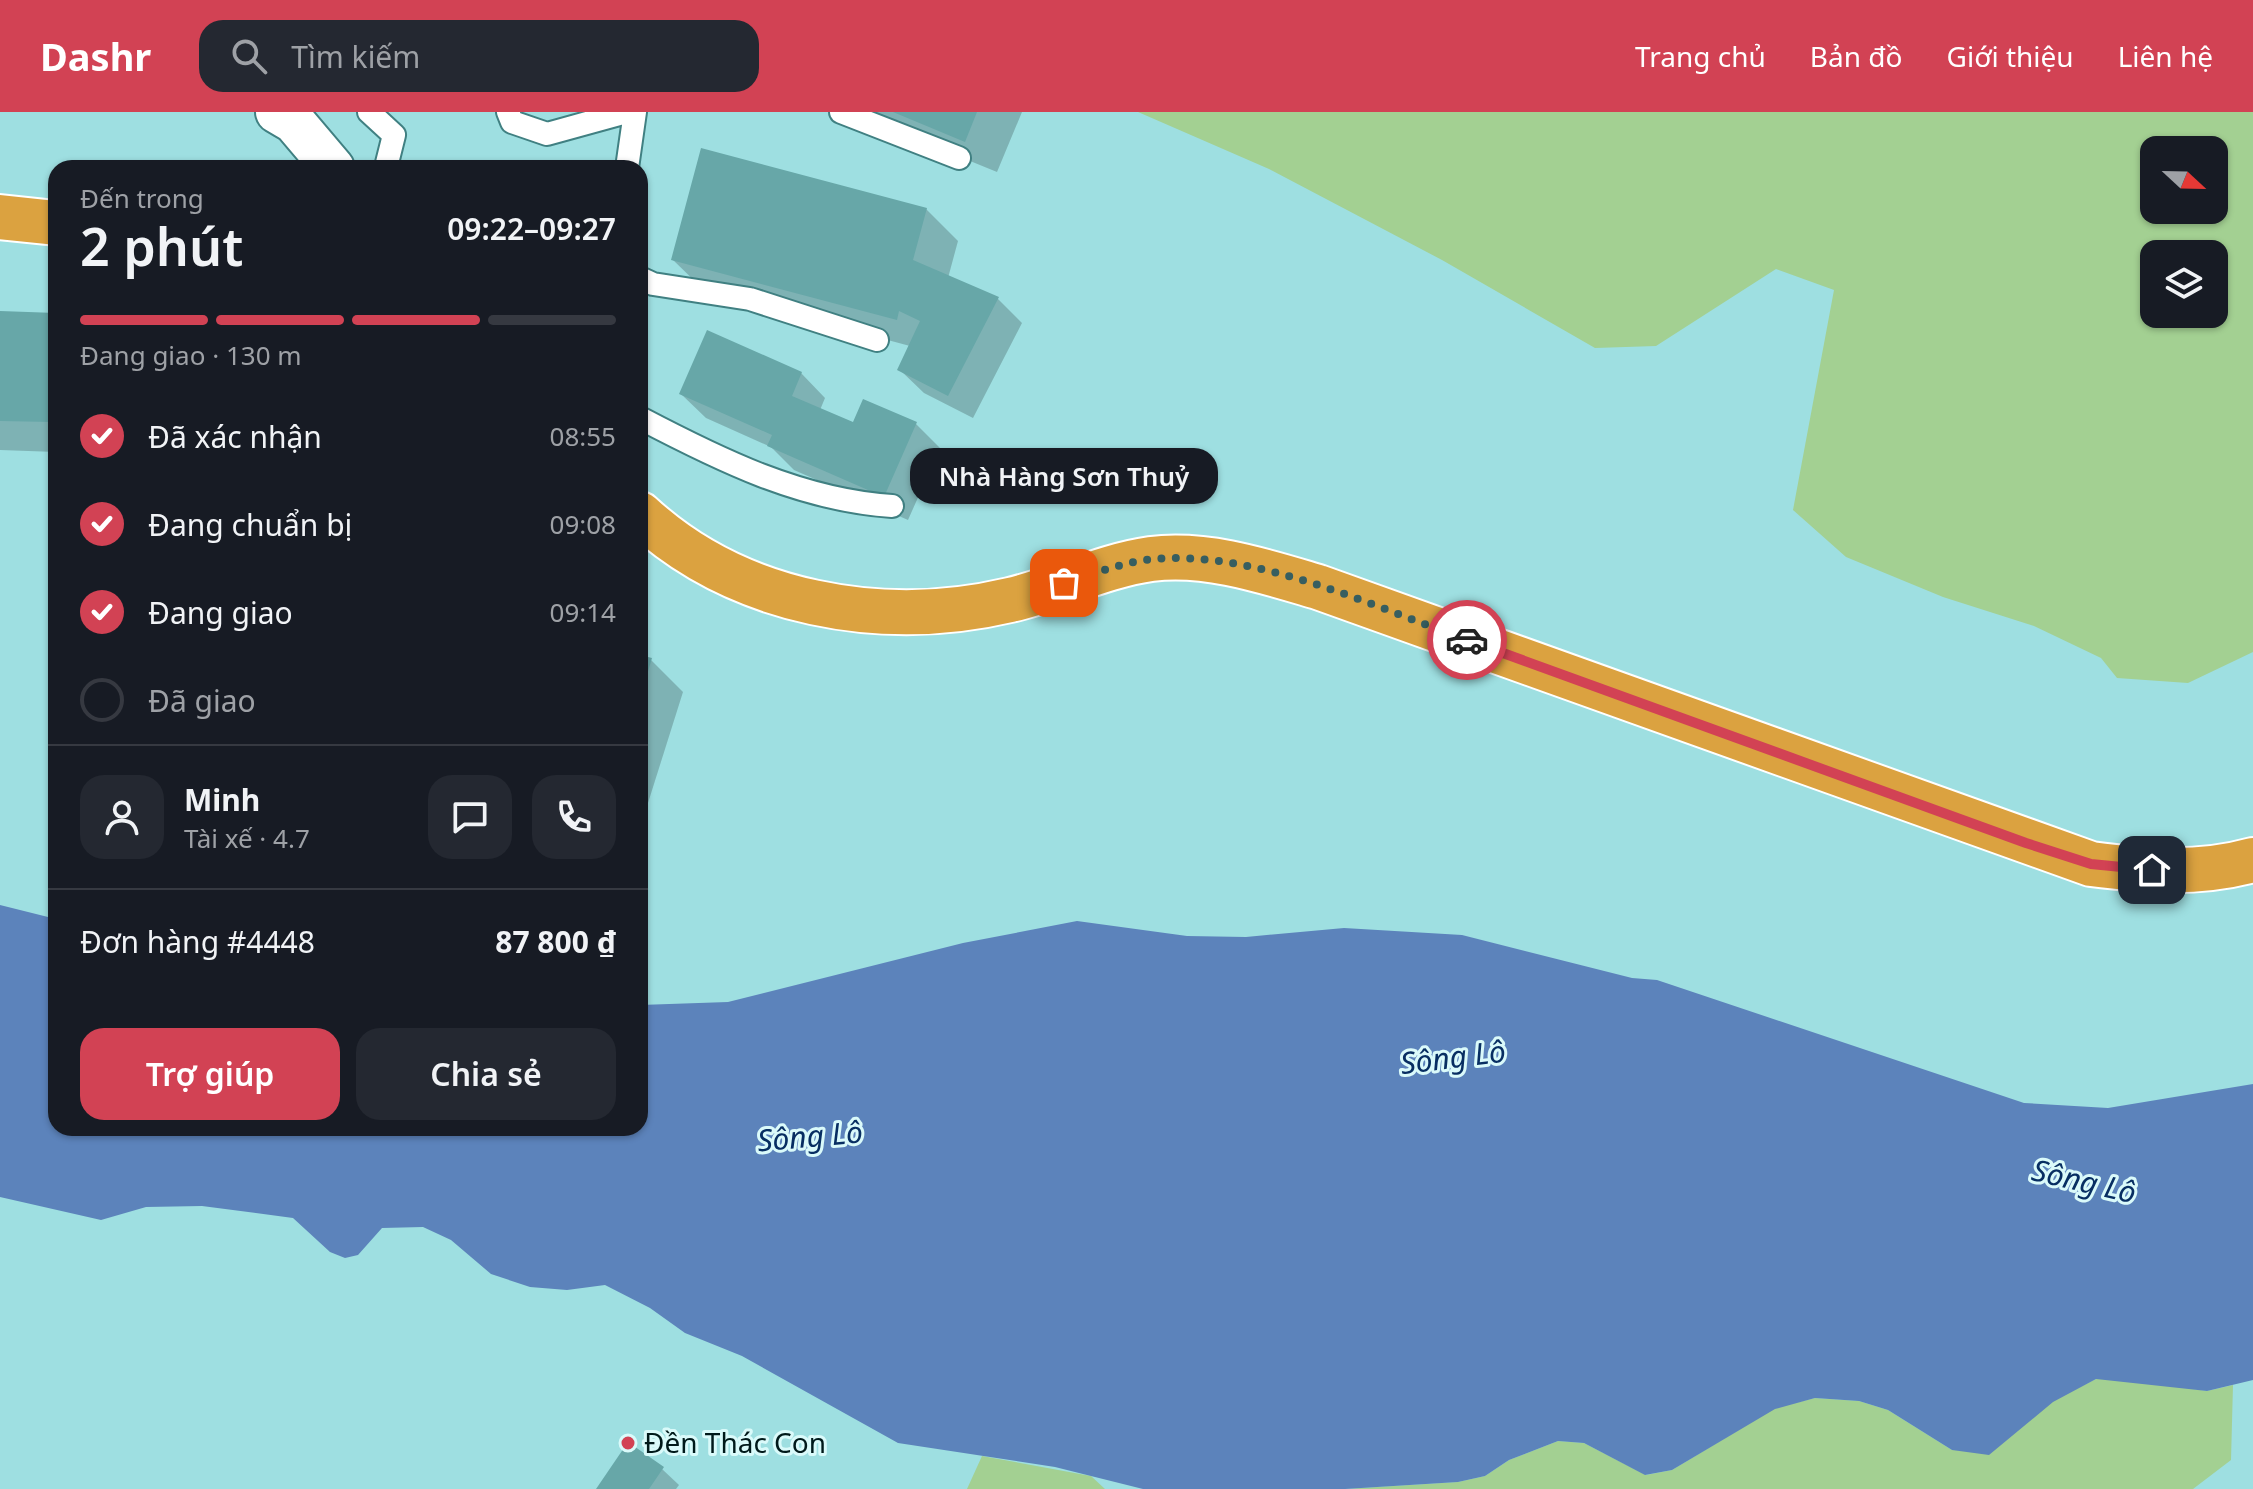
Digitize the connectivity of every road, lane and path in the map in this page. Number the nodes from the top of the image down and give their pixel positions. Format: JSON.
{"nodes":[{"id":1,"x":277,"y":112,"type":"edge"},
{"id":2,"x":369,"y":112,"type":"edge"},
{"id":3,"x":508,"y":112,"type":"edge"},
{"id":4,"x":627,"y":112,"type":"edge"},
{"id":5,"x":635,"y":112,"type":"edge"},
{"id":6,"x":841,"y":112,"type":"edge"},
{"id":7,"x":959,"y":158,"type":"dead end"},
{"id":8,"x":326,"y":160,"type":"edge"},
{"id":9,"x":388,"y":160,"type":"edge"},
{"id":10,"x":628,"y":160,"type":"edge"},
{"id":11,"x":0,"y":217,"type":"edge"},
{"id":12,"x":48,"y":222,"type":"edge"},
{"id":13,"x":648,"y":282,"type":"edge"},
{"id":14,"x":877,"y":340,"type":"dead end"},
{"id":15,"x":648,"y":422,"type":"edge"},
{"id":16,"x":892,"y":506,"type":"dead end"},
{"id":17,"x":648,"y":522,"type":"edge"},
{"id":18,"x":2253,"y":860,"type":"edge"}],
"edges":[{"from":1,"to":8,"type":"street"},
{"from":2,"to":9,"type":"lane"},
{"from":3,"to":4,"type":"lane"},
{"from":5,"to":10,"type":"lane"},
{"from":6,"to":7,"type":"lane"},
{"from":11,"to":12,"type":"highway"},
{"from":13,"to":14,"type":"lane"},
{"from":15,"to":16,"type":"lane"},
{"from":17,"to":18,"type":"highway"}]}
